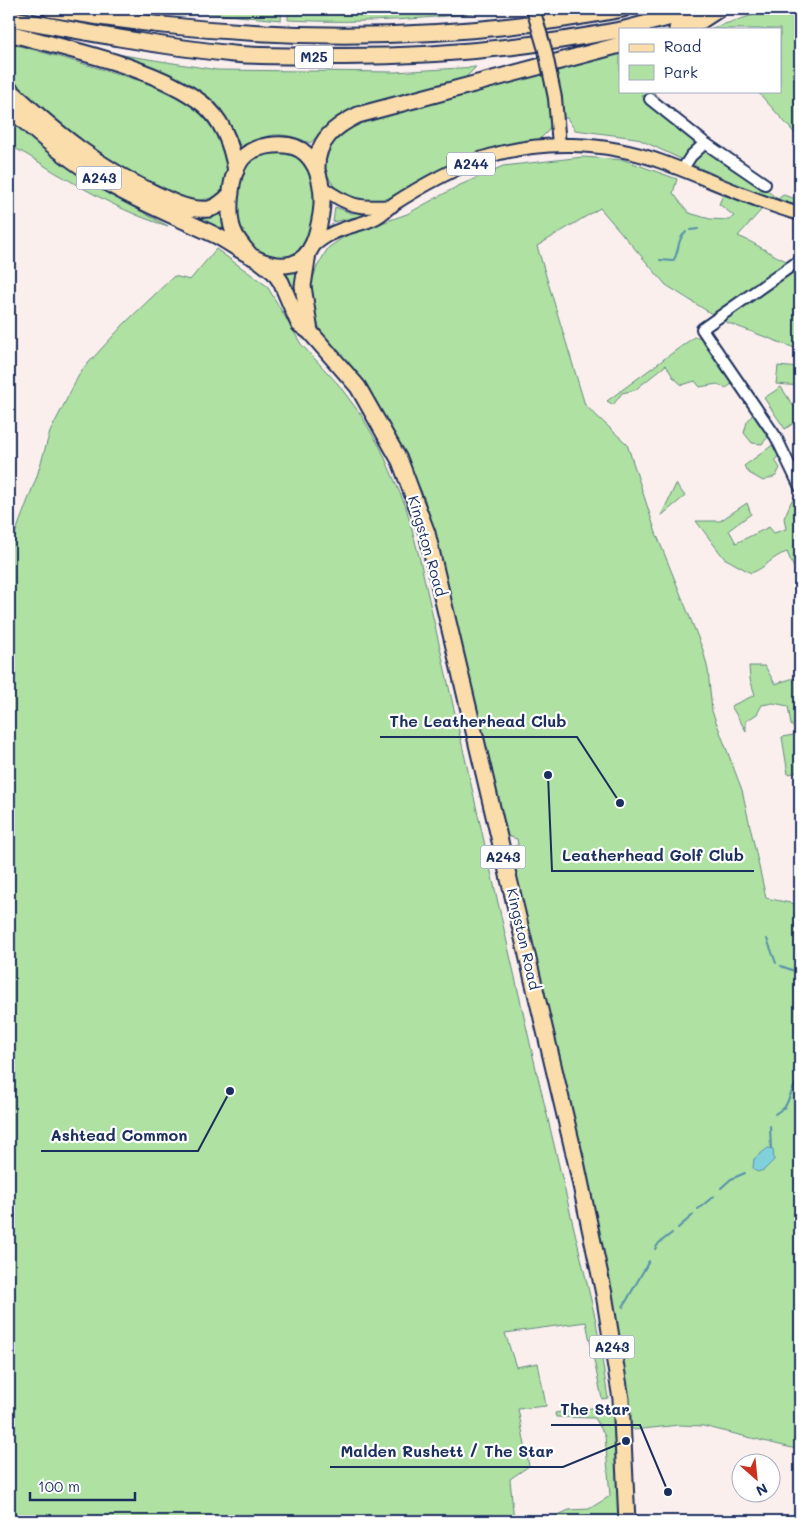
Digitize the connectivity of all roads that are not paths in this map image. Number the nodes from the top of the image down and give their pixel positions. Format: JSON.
{"nodes":[{"id":1,"x":50,"y":9,"type":"edge"},
{"id":2,"x":533,"y":9,"type":"edge"},
{"id":3,"x":623,"y":9,"type":"edge"},
{"id":4,"x":703,"y":9,"type":"edge"},
{"id":5,"x":719,"y":9,"type":"edge"},
{"id":6,"x":9,"y":18,"type":"edge"},
{"id":7,"x":629,"y":28,"type":"edge"},
{"id":8,"x":680,"y":28,"type":"edge"},
{"id":9,"x":619,"y":30,"type":"edge"},
{"id":10,"x":9,"y":33,"type":"edge"},
{"id":11,"x":619,"y":45,"type":"edge"},
{"id":12,"x":9,"y":89,"type":"edge"},
{"id":13,"x":650,"y":99,"type":"dead end"},
{"id":14,"x":9,"y":107,"type":"edge"},
{"id":15,"x":705,"y":143,"type":"junction"},
{"id":16,"x":559,"y":145,"type":"junction"},
{"id":17,"x":317,"y":169,"type":"junction"},
{"id":18,"x":682,"y":170,"type":"junction"},
{"id":19,"x":236,"y":171,"type":"junction"},
{"id":20,"x":765,"y":184,"type":"dead end"},
{"id":21,"x":320,"y":186,"type":"junction"},
{"id":22,"x":231,"y":194,"type":"junction"},
{"id":23,"x":392,"y":206,"type":"junction"},
{"id":24,"x":800,"y":214,"type":"edge"},
{"id":25,"x":202,"y":230,"type":"junction"},
{"id":26,"x":310,"y":250,"type":"junction"},
{"id":27,"x":255,"y":258,"type":"junction"},
{"id":28,"x":800,"y":260,"type":"edge"},
{"id":29,"x":291,"y":309,"type":"junction"},
{"id":30,"x":310,"y":332,"type":"junction"},
{"id":31,"x":800,"y":487,"type":"edge"},
{"id":32,"x":627,"y":1521,"type":"edge"}],
"edges":[{"from":1,"to":3,"type":"highway","number":"M25"},
{"from":2,"to":16,"type":"main road","bridge":true},
{"from":4,"to":7,"type":"highway"},
{"from":5,"to":8,"type":"highway"},
{"from":6,"to":9,"type":"highway","number":"M25"},
{"from":10,"to":19,"type":"highway"},
{"from":11,"to":17,"type":"highway"},
{"from":12,"to":22,"type":"highway","number":"A243"},
{"from":13,"to":15,"type":"street"},
{"from":14,"to":25,"type":"highway","number":"A243"},
{"from":15,"to":18,"type":"street"},
{"from":15,"to":20,"type":"street"},
{"from":16,"to":18,"type":"main road","number":"A244"},
{"from":16,"to":23,"type":"main road","number":"A244"},
{"from":17,"to":19,"type":"highway"},
{"from":17,"to":21,"type":"highway"},
{"from":18,"to":24,"type":"main road","number":"A244"},
{"from":19,"to":22,"type":"highway"},
{"from":21,"to":23,"type":"main road","number":"A244"},
{"from":21,"to":26,"type":"highway"},
{"from":22,"to":27,"type":"highway"},
{"from":23,"to":26,"type":"main road","number":"A244"},
{"from":25,"to":27,"type":"highway","number":"A243"},
{"from":25,"to":29,"type":"highway"},
{"from":26,"to":27,"type":"highway"},
{"from":26,"to":30,"type":"highway"},
{"from":27,"to":29,"type":"highway","name":"Kingston Road","number":"A243"},
{"from":28,"to":31,"type":"street"},
{"from":29,"to":30,"type":"highway","name":"Kingston Road","number":"A243"},
{"from":30,"to":32,"type":"highway","name":"Kingston Road","number":"A243"}]}
